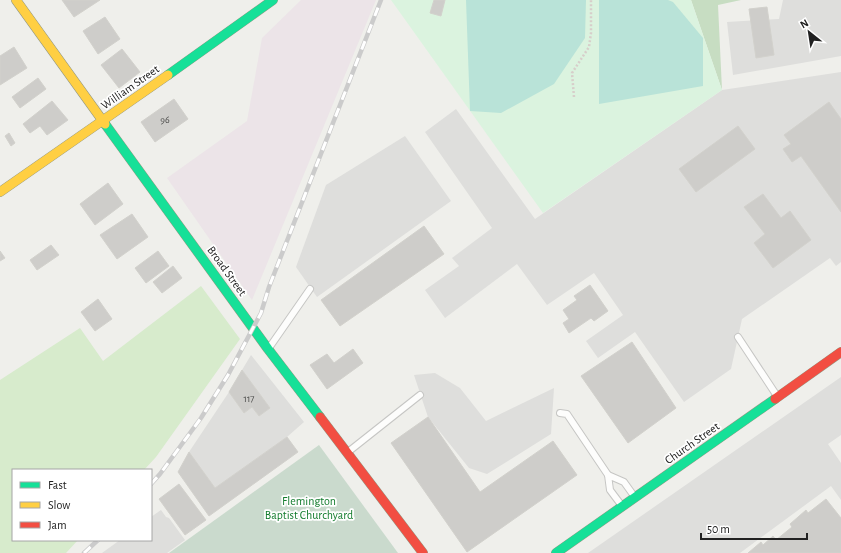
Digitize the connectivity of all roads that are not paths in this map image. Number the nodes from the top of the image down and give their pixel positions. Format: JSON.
{"nodes":[{"id":1,"x":16,"y":0,"type":"edge"},
{"id":2,"x":273,"y":0,"type":"edge"},
{"id":3,"x":104,"y":121,"type":"junction"},
{"id":4,"x":0,"y":192,"type":"edge"},
{"id":5,"x":310,"y":289,"type":"dead end"},
{"id":6,"x":738,"y":337,"type":"dead end"},
{"id":7,"x":268,"y":349,"type":"junction"},
{"id":8,"x":841,"y":352,"type":"edge"},
{"id":9,"x":420,"y":396,"type":"dead end"},
{"id":10,"x":778,"y":397,"type":"junction"},
{"id":11,"x":560,"y":413,"type":"dead end"},
{"id":12,"x":346,"y":453,"type":"junction"},
{"id":13,"x":608,"y":475,"type":"junction"},
{"id":14,"x":634,"y":498,"type":"junction"},
{"id":15,"x":622,"y":506,"type":"junction"},
{"id":16,"x":423,"y":553,"type":"edge"},
{"id":17,"x":556,"y":553,"type":"edge"}],
"edges":[{"from":1,"to":3,"type":"street","name":"Broad Street"},
{"from":2,"to":3,"type":"street","name":"William Street"},
{"from":3,"to":4,"type":"street","name":"William Street"},
{"from":3,"to":7,"type":"street","name":"Broad Street"},
{"from":5,"to":7,"type":"lane"},
{"from":6,"to":10,"type":"lane"},
{"from":7,"to":12,"type":"street","name":"Broad Street"},
{"from":8,"to":10,"type":"street","name":"Church Street"},
{"from":9,"to":12,"type":"lane"},
{"from":10,"to":14,"type":"street","name":"Church Street"},
{"from":11,"to":13,"type":"lane"},
{"from":12,"to":16,"type":"street","name":"Broad Street"},
{"from":13,"to":14,"type":"lane"},
{"from":13,"to":15,"type":"lane"},
{"from":14,"to":15,"type":"street","name":"Church Street"},
{"from":15,"to":17,"type":"street","name":"Church Street"}]}
